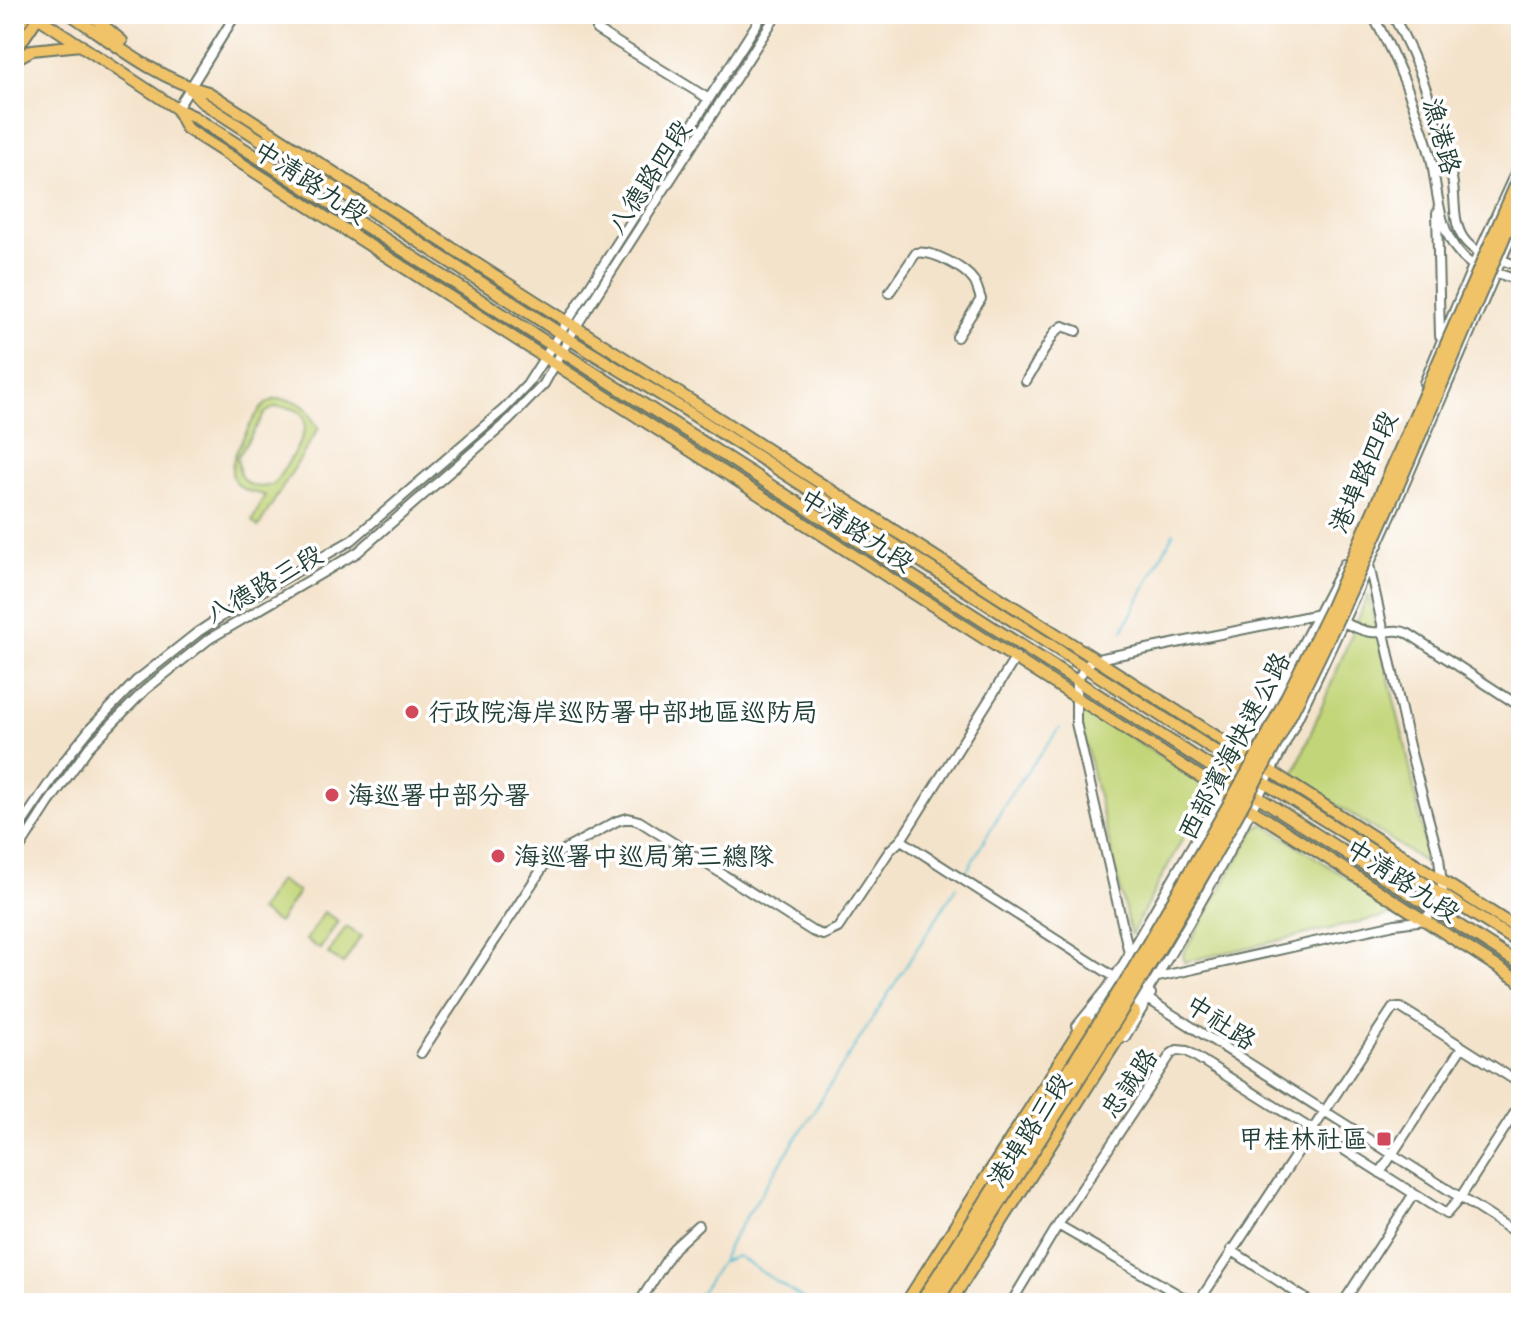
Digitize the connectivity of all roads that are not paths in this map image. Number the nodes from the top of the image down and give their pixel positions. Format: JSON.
{"nodes":[{"id":1,"x":26,"y":14,"type":"edge"},
{"id":2,"x":70,"y":14,"type":"edge"},
{"id":3,"x":90,"y":14,"type":"edge"},
{"id":4,"x":236,"y":14,"type":"edge"},
{"id":5,"x":763,"y":14,"type":"edge"},
{"id":6,"x":777,"y":14,"type":"edge"},
{"id":7,"x":1372,"y":14,"type":"edge"},
{"id":8,"x":1392,"y":14,"type":"edge"},
{"id":9,"x":37,"y":15,"type":"edge"},
{"id":10,"x":597,"y":30,"type":"dead end"},
{"id":11,"x":14,"y":33,"type":"edge"},
{"id":12,"x":81,"y":45,"type":"junction"},
{"id":13,"x":14,"y":53,"type":"edge"},
{"id":14,"x":14,"y":60,"type":"edge"},
{"id":15,"x":140,"y":60,"type":"junction"},
{"id":16,"x":189,"y":87,"type":"junction"},
{"id":17,"x":709,"y":99,"type":"junction"},
{"id":18,"x":177,"y":109,"type":"junction"},
{"id":19,"x":1521,"y":160,"type":"edge"},
{"id":20,"x":1521,"y":175,"type":"edge"},
{"id":21,"x":651,"y":189,"type":"junction"},
{"id":22,"x":661,"y":196,"type":"junction"},
{"id":23,"x":1521,"y":196,"type":"edge"},
{"id":24,"x":1437,"y":205,"type":"junction"},
{"id":25,"x":1521,"y":215,"type":"edge"},
{"id":26,"x":1479,"y":254,"type":"junction"},
{"id":27,"x":1501,"y":260,"type":"junction"},
{"id":28,"x":1473,"y":266,"type":"junction"},
{"id":29,"x":1521,"y":267,"type":"edge"},
{"id":30,"x":1496,"y":273,"type":"junction"},
{"id":31,"x":1521,"y":281,"type":"edge"},
{"id":32,"x":889,"y":293,"type":"dead end"},
{"id":33,"x":571,"y":324,"type":"junction"},
{"id":34,"x":1077,"y":331,"type":"dead end"},
{"id":35,"x":564,"y":336,"type":"junction"},
{"id":36,"x":957,"y":337,"type":"dead end"},
{"id":37,"x":1440,"y":341,"type":"junction"},
{"id":38,"x":556,"y":350,"type":"junction"},
{"id":39,"x":550,"y":361,"type":"junction"},
{"id":40,"x":1026,"y":381,"type":"dead end"},
{"id":41,"x":352,"y":540,"type":"junction"},
{"id":42,"x":358,"y":552,"type":"junction"},
{"id":43,"x":1369,"y":565,"type":"junction"},
{"id":44,"x":1321,"y":612,"type":"junction"},
{"id":45,"x":1344,"y":622,"type":"junction"},
{"id":46,"x":1384,"y":633,"type":"junction"},
{"id":47,"x":1016,"y":657,"type":"junction"},
{"id":48,"x":1089,"y":663,"type":"junction"},
{"id":49,"x":1076,"y":683,"type":"junction"},
{"id":50,"x":1076,"y":697,"type":"junction"},
{"id":51,"x":1521,"y":707,"type":"edge"},
{"id":52,"x":1242,"y":761,"type":"junction"},
{"id":53,"x":1267,"y":778,"type":"junction"},
{"id":54,"x":1227,"y":786,"type":"junction"},
{"id":55,"x":37,"y":798,"type":"junction"},
{"id":56,"x":1255,"y":803,"type":"junction"},
{"id":57,"x":48,"y":804,"type":"junction"},
{"id":58,"x":14,"y":835,"type":"edge"},
{"id":59,"x":901,"y":840,"type":"junction"},
{"id":60,"x":14,"y":857,"type":"edge"},
{"id":61,"x":1443,"y":881,"type":"junction"},
{"id":62,"x":1443,"y":894,"type":"junction"},
{"id":63,"x":1433,"y":909,"type":"junction"},
{"id":64,"x":1425,"y":920,"type":"junction"},
{"id":65,"x":1521,"y":931,"type":"edge"},
{"id":66,"x":1521,"y":944,"type":"edge"},
{"id":67,"x":1129,"y":954,"type":"junction"},
{"id":68,"x":1521,"y":965,"type":"edge"},
{"id":69,"x":1115,"y":977,"type":"junction"},
{"id":70,"x":1156,"y":979,"type":"junction"},
{"id":71,"x":1521,"y":982,"type":"edge"},
{"id":72,"x":1107,"y":989,"type":"junction"},
{"id":73,"x":1144,"y":996,"type":"junction"},
{"id":74,"x":1134,"y":1012,"type":"joint"},
{"id":75,"x":1086,"y":1022,"type":"joint"},
{"id":76,"x":1462,"y":1047,"type":"junction"},
{"id":77,"x":421,"y":1053,"type":"dead end"},
{"id":78,"x":1521,"y":1084,"type":"edge"},
{"id":79,"x":1521,"y":1103,"type":"edge"},
{"id":80,"x":1325,"y":1111,"type":"junction"},
{"id":81,"x":1313,"y":1129,"type":"junction"},
{"id":82,"x":1392,"y":1155,"type":"junction"},
{"id":83,"x":1380,"y":1173,"type":"junction"},
{"id":84,"x":1413,"y":1195,"type":"junction"},
{"id":85,"x":1460,"y":1198,"type":"junction"},
{"id":86,"x":1058,"y":1225,"type":"junction"},
{"id":87,"x":698,"y":1226,"type":"dead end"},
{"id":88,"x":1521,"y":1236,"type":"edge"},
{"id":89,"x":1231,"y":1250,"type":"junction"},
{"id":90,"x":639,"y":1303,"type":"edge"},
{"id":91,"x":900,"y":1303,"type":"edge"},
{"id":92,"x":907,"y":1303,"type":"edge"},
{"id":93,"x":914,"y":1303,"type":"edge"},
{"id":94,"x":921,"y":1303,"type":"edge"},
{"id":95,"x":935,"y":1303,"type":"edge"},
{"id":96,"x":942,"y":1303,"type":"edge"},
{"id":97,"x":949,"y":1303,"type":"edge"},
{"id":98,"x":956,"y":1303,"type":"edge"},
{"id":99,"x":1011,"y":1303,"type":"edge"},
{"id":100,"x":1195,"y":1303,"type":"edge"},
{"id":101,"x":1312,"y":1303,"type":"edge"},
{"id":102,"x":1343,"y":1303,"type":"edge"}],
"edges":[{"from":1,"to":11,"type":"main road"},
{"from":2,"to":15,"type":"main road","name":"中清路九段"},
{"from":3,"to":15,"type":"main road"},
{"from":4,"to":16,"type":"street"},
{"from":5,"to":17,"type":"street","name":"八德路四段"},
{"from":6,"to":22,"type":"street","name":"八德路四段"},
{"from":7,"to":24,"type":"street","name":"漁港路"},
{"from":8,"to":26,"type":"street","name":"漁港路"},
{"from":9,"to":12,"type":"main road","name":"中清路九段"},
{"from":9,"to":13,"type":"main road"},
{"from":10,"to":17,"type":"street"},
{"from":12,"to":14,"type":"main road"},
{"from":12,"to":18,"type":"main road","name":"中清路九段"},
{"from":15,"to":16,"type":"main road","name":"中清路九段"},
{"from":16,"to":18,"type":"street"},
{"from":16,"to":33,"type":"main road","name":"中清路九段"},
{"from":16,"to":35,"type":"main road","name":"中清路九段"},
{"from":17,"to":21,"type":"street","name":"八德路四段"},
{"from":18,"to":38,"type":"main road","name":"中清路九段"},
{"from":18,"to":39,"type":"main road","name":"中清路九段"},
{"from":19,"to":26,"type":"street","name":"港埠路四段"},
{"from":20,"to":94,"type":"highway","name":"西部濱海快速公路","bridge":true},
{"from":21,"to":22,"type":"street"},
{"from":21,"to":33,"type":"street","name":"八德路四段"},
{"from":22,"to":33,"type":"street","name":"八德路四段"},
{"from":23,"to":95,"type":"highway","name":"西部濱海快速公路","bridge":true},
{"from":24,"to":28,"type":"street","name":"漁港路"},
{"from":24,"to":37,"type":"street"},
{"from":25,"to":27,"type":"street","name":"港埠路四段"},
{"from":26,"to":27,"type":"street"},
{"from":26,"to":28,"type":"street","name":"港埠路四段"},
{"from":27,"to":29,"type":"street"},
{"from":27,"to":30,"type":"street","name":"港埠路四段"},
{"from":28,"to":30,"type":"street"},
{"from":28,"to":37,"type":"street","name":"港埠路四段"},
{"from":30,"to":31,"type":"street"},
{"from":30,"to":43,"type":"street","name":"港埠路四段"},
{"from":32,"to":36,"type":"street"},
{"from":33,"to":35,"type":"street","name":"八德路四段"},
{"from":33,"to":48,"type":"main road","name":"中清路九段"},
{"from":34,"to":40,"type":"street"},
{"from":35,"to":38,"type":"street","name":"八德路四段"},
{"from":35,"to":48,"type":"main road","name":"中清路九段"},
{"from":37,"to":44,"type":"street","name":"港埠路四段"},
{"from":38,"to":39,"type":"street","name":"八德路四段"},
{"from":38,"to":49,"type":"main road","name":"中清路九段"},
{"from":39,"to":41,"type":"street","name":"八德路三段"},
{"from":39,"to":42,"type":"street","name":"八德路三段"},
{"from":39,"to":47,"type":"main road","name":"中清路九段"},
{"from":41,"to":42,"type":"street"},
{"from":41,"to":55,"type":"street","name":"八德路三段"},
{"from":42,"to":57,"type":"street","name":"八德路三段"},
{"from":43,"to":45,"type":"street","name":"港埠路四段"},
{"from":43,"to":46,"type":"street"},
{"from":44,"to":45,"type":"street"},
{"from":44,"to":48,"type":"street"},
{"from":44,"to":52,"type":"street","name":"港埠路四段"},
{"from":45,"to":46,"type":"street"},
{"from":45,"to":53,"type":"street","name":"港埠路四段"},
{"from":46,"to":51,"type":"street"},
{"from":46,"to":61,"type":"street"},
{"from":47,"to":50,"type":"main road","name":"中清路九段"},
{"from":47,"to":59,"type":"street"},
{"from":48,"to":49,"type":"street"},
{"from":48,"to":52,"type":"main road","name":"中清路九段"},
{"from":49,"to":50,"type":"street"},
{"from":49,"to":54,"type":"main road","name":"中清路九段"},
{"from":50,"to":54,"type":"main road","name":"中清路九段"},
{"from":50,"to":67,"type":"street"},
{"from":52,"to":53,"type":"main road","name":"中清路九段"},
{"from":52,"to":54,"type":"street","name":"港埠路四段"},
{"from":53,"to":56,"type":"street","name":"港埠路三段"},
{"from":53,"to":61,"type":"main road","name":"中清路九段"},
{"from":53,"to":62,"type":"main road","name":"中清路九段"},
{"from":54,"to":56,"type":"main road","name":"中清路九段"},
{"from":54,"to":67,"type":"street","name":"港埠路三段"},
{"from":55,"to":57,"type":"street"},
{"from":55,"to":58,"type":"street","name":"八德路三段"},
{"from":56,"to":63,"type":"main road","name":"中清路九段"},
{"from":56,"to":64,"type":"main road","name":"中清路九段"},
{"from":56,"to":70,"type":"street","name":"港埠路三段"},
{"from":57,"to":60,"type":"street","name":"八德路三段"},
{"from":59,"to":69,"type":"street","name":"中社路"},
{"from":59,"to":77,"type":"street"},
{"from":61,"to":62,"type":"street"},
{"from":61,"to":65,"type":"main road","name":"中清路九段"},
{"from":62,"to":63,"type":"street"},
{"from":62,"to":66,"type":"main road","name":"中清路九段"},
{"from":63,"to":64,"type":"street"},
{"from":63,"to":68,"type":"main road","name":"中清路九段"},
{"from":64,"to":70,"type":"street"},
{"from":64,"to":71,"type":"main road","name":"中清路九段"},
{"from":67,"to":69,"type":"street","name":"港埠路三段"},
{"from":69,"to":72,"type":"street","name":"港埠路三段"},
{"from":69,"to":73,"type":"street","name":"中社路"},
{"from":70,"to":73,"type":"street","name":"港埠路三段"},
{"from":72,"to":75,"type":"street","name":"港埠路三段"},
{"from":72,"to":91,"type":"street","name":"港埠路三段"},
{"from":72,"to":93,"type":"street","name":"港埠路三段"},
{"from":73,"to":74,"type":"street","name":"港埠路三段"},
{"from":73,"to":80,"type":"street","name":"中社路"},
{"from":73,"to":96,"type":"street","name":"港埠路三段"},
{"from":73,"to":98,"type":"street","name":"港埠路三段"},
{"from":74,"to":97,"type":"highway"},
{"from":75,"to":92,"type":"highway"},
{"from":76,"to":78,"type":"street"},
{"from":76,"to":80,"type":"street"},
{"from":76,"to":82,"type":"street"},
{"from":79,"to":85,"type":"street"},
{"from":80,"to":81,"type":"street"},
{"from":80,"to":82,"type":"street","name":"中社路"},
{"from":81,"to":83,"type":"street","name":"忠誠路"},
{"from":81,"to":86,"type":"street","name":"忠誠路"},
{"from":81,"to":89,"type":"street"},
{"from":82,"to":83,"type":"street"},
{"from":82,"to":85,"type":"street","name":"中社路"},
{"from":83,"to":84,"type":"street","name":"忠誠路"},
{"from":84,"to":85,"type":"street","name":"忠誠路"},
{"from":84,"to":102,"type":"street"},
{"from":85,"to":88,"type":"street","name":"中社路"},
{"from":86,"to":99,"type":"street","name":"忠誠路"},
{"from":86,"to":100,"type":"street"},
{"from":87,"to":90,"type":"street"},
{"from":89,"to":100,"type":"street"},
{"from":89,"to":101,"type":"street"}]}
